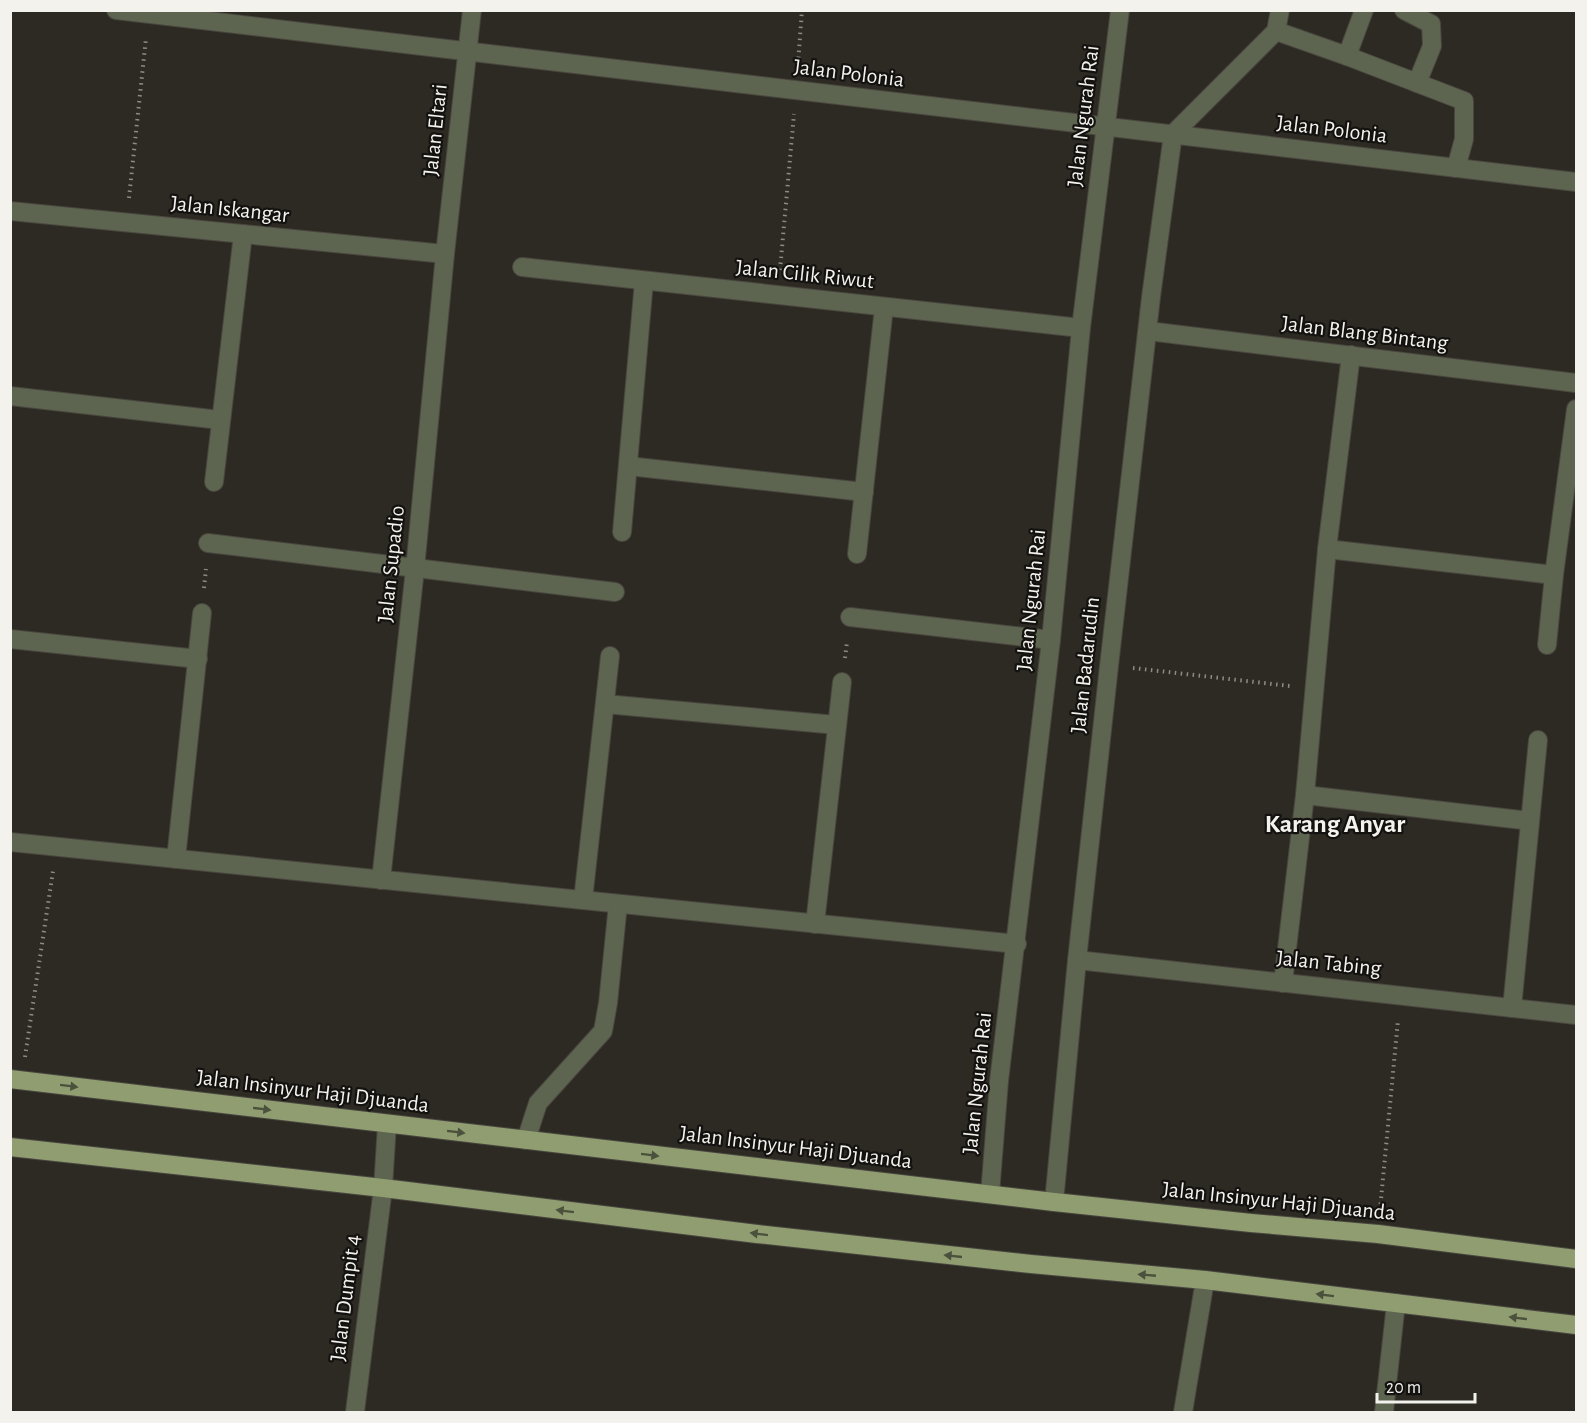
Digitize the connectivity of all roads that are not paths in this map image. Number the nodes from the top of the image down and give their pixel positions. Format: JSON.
{"nodes":[{"id":1,"x":116,"y":10,"type":"edge"},
{"id":2,"x":472,"y":10,"type":"edge"},
{"id":3,"x":1120,"y":10,"type":"edge"},
{"id":4,"x":1280,"y":10,"type":"edge"},
{"id":5,"x":1365,"y":10,"type":"edge"},
{"id":6,"x":1404,"y":10,"type":"edge"},
{"id":7,"x":1276,"y":31,"type":"junction"},
{"id":8,"x":467,"y":52,"type":"junction"},
{"id":9,"x":1347,"y":56,"type":"junction"},
{"id":10,"x":1417,"y":83,"type":"junction"},
{"id":11,"x":1106,"y":127,"type":"junction"},
{"id":12,"x":1173,"y":134,"type":"junction"},
{"id":13,"x":1456,"y":168,"type":"junction"},
{"id":14,"x":1576,"y":182,"type":"edge"},
{"id":15,"x":10,"y":211,"type":"edge"},
{"id":16,"x":243,"y":234,"type":"junction"},
{"id":17,"x":445,"y":254,"type":"junction"},
{"id":18,"x":522,"y":267,"type":"dead end"},
{"id":19,"x":644,"y":281,"type":"junction"},
{"id":20,"x":884,"y":307,"type":"junction"},
{"id":21,"x":1082,"y":328,"type":"junction"},
{"id":22,"x":1148,"y":331,"type":"junction"},
{"id":23,"x":1351,"y":355,"type":"junction"},
{"id":24,"x":1576,"y":383,"type":"edge"},
{"id":25,"x":10,"y":396,"type":"edge"},
{"id":26,"x":1576,"y":409,"type":"edge"},
{"id":27,"x":220,"y":420,"type":"junction"},
{"id":28,"x":627,"y":466,"type":"junction"},
{"id":29,"x":214,"y":482,"type":"dead end"},
{"id":30,"x":864,"y":492,"type":"junction"},
{"id":31,"x":622,"y":532,"type":"dead end"},
{"id":32,"x":208,"y":543,"type":"dead end"},
{"id":33,"x":1327,"y":549,"type":"junction"},
{"id":34,"x":857,"y":554,"type":"dead end"},
{"id":35,"x":416,"y":568,"type":"junction"},
{"id":36,"x":1554,"y":575,"type":"junction"},
{"id":37,"x":615,"y":592,"type":"dead end"},
{"id":38,"x":202,"y":613,"type":"dead end"},
{"id":39,"x":850,"y":617,"type":"dead end"},
{"id":40,"x":10,"y":639,"type":"edge"},
{"id":41,"x":1051,"y":640,"type":"junction"},
{"id":42,"x":1547,"y":645,"type":"dead end"},
{"id":43,"x":610,"y":656,"type":"dead end"},
{"id":44,"x":198,"y":659,"type":"junction"},
{"id":45,"x":842,"y":681,"type":"dead end"},
{"id":46,"x":605,"y":704,"type":"junction"},
{"id":47,"x":837,"y":725,"type":"junction"},
{"id":48,"x":1538,"y":740,"type":"dead end"},
{"id":49,"x":1305,"y":795,"type":"junction"},
{"id":50,"x":1530,"y":821,"type":"junction"},
{"id":51,"x":10,"y":842,"type":"edge"},
{"id":52,"x":176,"y":859,"type":"junction"},
{"id":53,"x":381,"y":880,"type":"junction"},
{"id":54,"x":583,"y":900,"type":"junction"},
{"id":55,"x":618,"y":904,"type":"junction"},
{"id":56,"x":815,"y":924,"type":"junction"},
{"id":57,"x":1017,"y":944,"type":"junction"},
{"id":58,"x":1077,"y":960,"type":"junction"},
{"id":59,"x":1283,"y":982,"type":"junction"},
{"id":60,"x":1512,"y":1008,"type":"junction"},
{"id":61,"x":1576,"y":1015,"type":"edge"},
{"id":62,"x":16,"y":1080,"type":"edge"},
{"id":63,"x":387,"y":1124,"type":"junction"},
{"id":64,"x":526,"y":1140,"type":"junction"},
{"id":65,"x":10,"y":1147,"type":"edge"},
{"id":66,"x":383,"y":1188,"type":"junction"},
{"id":67,"x":990,"y":1194,"type":"junction"},
{"id":68,"x":1054,"y":1202,"type":"junction"},
{"id":69,"x":1576,"y":1259,"type":"edge"},
{"id":70,"x":1205,"y":1280,"type":"junction"},
{"id":71,"x":1396,"y":1303,"type":"junction"},
{"id":72,"x":1576,"y":1325,"type":"edge"},
{"id":73,"x":355,"y":1413,"type":"edge"},
{"id":74,"x":1183,"y":1413,"type":"edge"},
{"id":75,"x":1384,"y":1413,"type":"edge"}],
"edges":[{"from":1,"to":8,"type":"street","name":"Jalan Polonia"},
{"from":2,"to":8,"type":"street","name":"Jalan Eltari"},
{"from":3,"to":11,"type":"street","name":"Jalan Ngurah Rai"},
{"from":4,"to":7,"type":"street"},
{"from":5,"to":9,"type":"street"},
{"from":6,"to":10,"type":"street"},
{"from":7,"to":9,"type":"street"},
{"from":7,"to":12,"type":"street"},
{"from":8,"to":11,"type":"street","name":"Jalan Polonia"},
{"from":8,"to":17,"type":"street","name":"Jalan Eltari"},
{"from":9,"to":10,"type":"street"},
{"from":10,"to":13,"type":"street"},
{"from":11,"to":12,"type":"street","name":"Jalan Polonia"},
{"from":11,"to":21,"type":"street","name":"Jalan Ngurah Rai"},
{"from":12,"to":13,"type":"street","name":"Jalan Polonia"},
{"from":12,"to":22,"type":"street","name":"Jalan Badarudin"},
{"from":13,"to":14,"type":"street","name":"Jalan Polonia"},
{"from":15,"to":16,"type":"street","name":"Jalan Iskangar"},
{"from":16,"to":17,"type":"street","name":"Jalan Iskangar"},
{"from":16,"to":27,"type":"street"},
{"from":17,"to":35,"type":"street","name":"Jalan Supadio"},
{"from":18,"to":19,"type":"street","name":"Jalan Cilik Riwut"},
{"from":19,"to":20,"type":"street","name":"Jalan Cilik Riwut"},
{"from":19,"to":28,"type":"street"},
{"from":20,"to":21,"type":"street","name":"Jalan Cilik Riwut"},
{"from":20,"to":30,"type":"street"},
{"from":21,"to":41,"type":"street","name":"Jalan Ngurah Rai"},
{"from":22,"to":23,"type":"street","name":"Jalan Blang Bintang"},
{"from":22,"to":58,"type":"street","name":"Jalan Badarudin"},
{"from":23,"to":24,"type":"street","name":"Jalan Blang Bintang"},
{"from":23,"to":33,"type":"street"},
{"from":25,"to":27,"type":"street"},
{"from":26,"to":36,"type":"street"},
{"from":27,"to":29,"type":"street"},
{"from":28,"to":30,"type":"street"},
{"from":28,"to":31,"type":"street"},
{"from":30,"to":34,"type":"street"},
{"from":32,"to":35,"type":"street"},
{"from":33,"to":36,"type":"street"},
{"from":33,"to":49,"type":"street"},
{"from":35,"to":37,"type":"street"},
{"from":35,"to":53,"type":"street","name":"Jalan Supadio"},
{"from":36,"to":42,"type":"street"},
{"from":38,"to":44,"type":"street"},
{"from":39,"to":41,"type":"street"},
{"from":40,"to":44,"type":"street"},
{"from":41,"to":57,"type":"street","name":"Jalan Ngurah Rai"},
{"from":43,"to":46,"type":"street"},
{"from":44,"to":52,"type":"street"},
{"from":45,"to":47,"type":"street"},
{"from":46,"to":47,"type":"street"},
{"from":46,"to":54,"type":"street"},
{"from":47,"to":56,"type":"street"},
{"from":48,"to":50,"type":"street"},
{"from":49,"to":50,"type":"street"},
{"from":49,"to":59,"type":"street"},
{"from":50,"to":60,"type":"street"},
{"from":51,"to":52,"type":"street"},
{"from":52,"to":53,"type":"street"},
{"from":53,"to":54,"type":"street"},
{"from":54,"to":55,"type":"street"},
{"from":55,"to":56,"type":"street"},
{"from":55,"to":64,"type":"street"},
{"from":56,"to":57,"type":"street"},
{"from":57,"to":67,"type":"street","name":"Jalan Ngurah Rai"},
{"from":58,"to":59,"type":"street","name":"Jalan Tabing"},
{"from":58,"to":68,"type":"street","name":"Jalan Badarudin"},
{"from":59,"to":60,"type":"street","name":"Jalan Tabing"},
{"from":60,"to":61,"type":"street","name":"Jalan Tabing"},
{"from":62,"to":63,"type":"main road","name":"Jalan Insinyur Haji Djuanda","one_way":true},
{"from":63,"to":64,"type":"main road","name":"Jalan Insinyur Haji Djuanda","one_way":true},
{"from":63,"to":66,"type":"street","name":"Jalan Dumpit 4"},
{"from":64,"to":67,"type":"main road","name":"Jalan Insinyur Haji Djuanda","one_way":true},
{"from":65,"to":66,"type":"main road"},
{"from":70,"to":66,"type":"main road","one_way":true},
{"from":66,"to":73,"type":"street","name":"Jalan Dumpit 4"},
{"from":67,"to":68,"type":"main road","name":"Jalan Insinyur Haji Djuanda"},
{"from":68,"to":69,"type":"main road","name":"Jalan Insinyur Haji Djuanda"},
{"from":71,"to":70,"type":"main road","one_way":true},
{"from":70,"to":74,"type":"street"},
{"from":72,"to":71,"type":"main road","one_way":true},
{"from":71,"to":75,"type":"street"}]}
